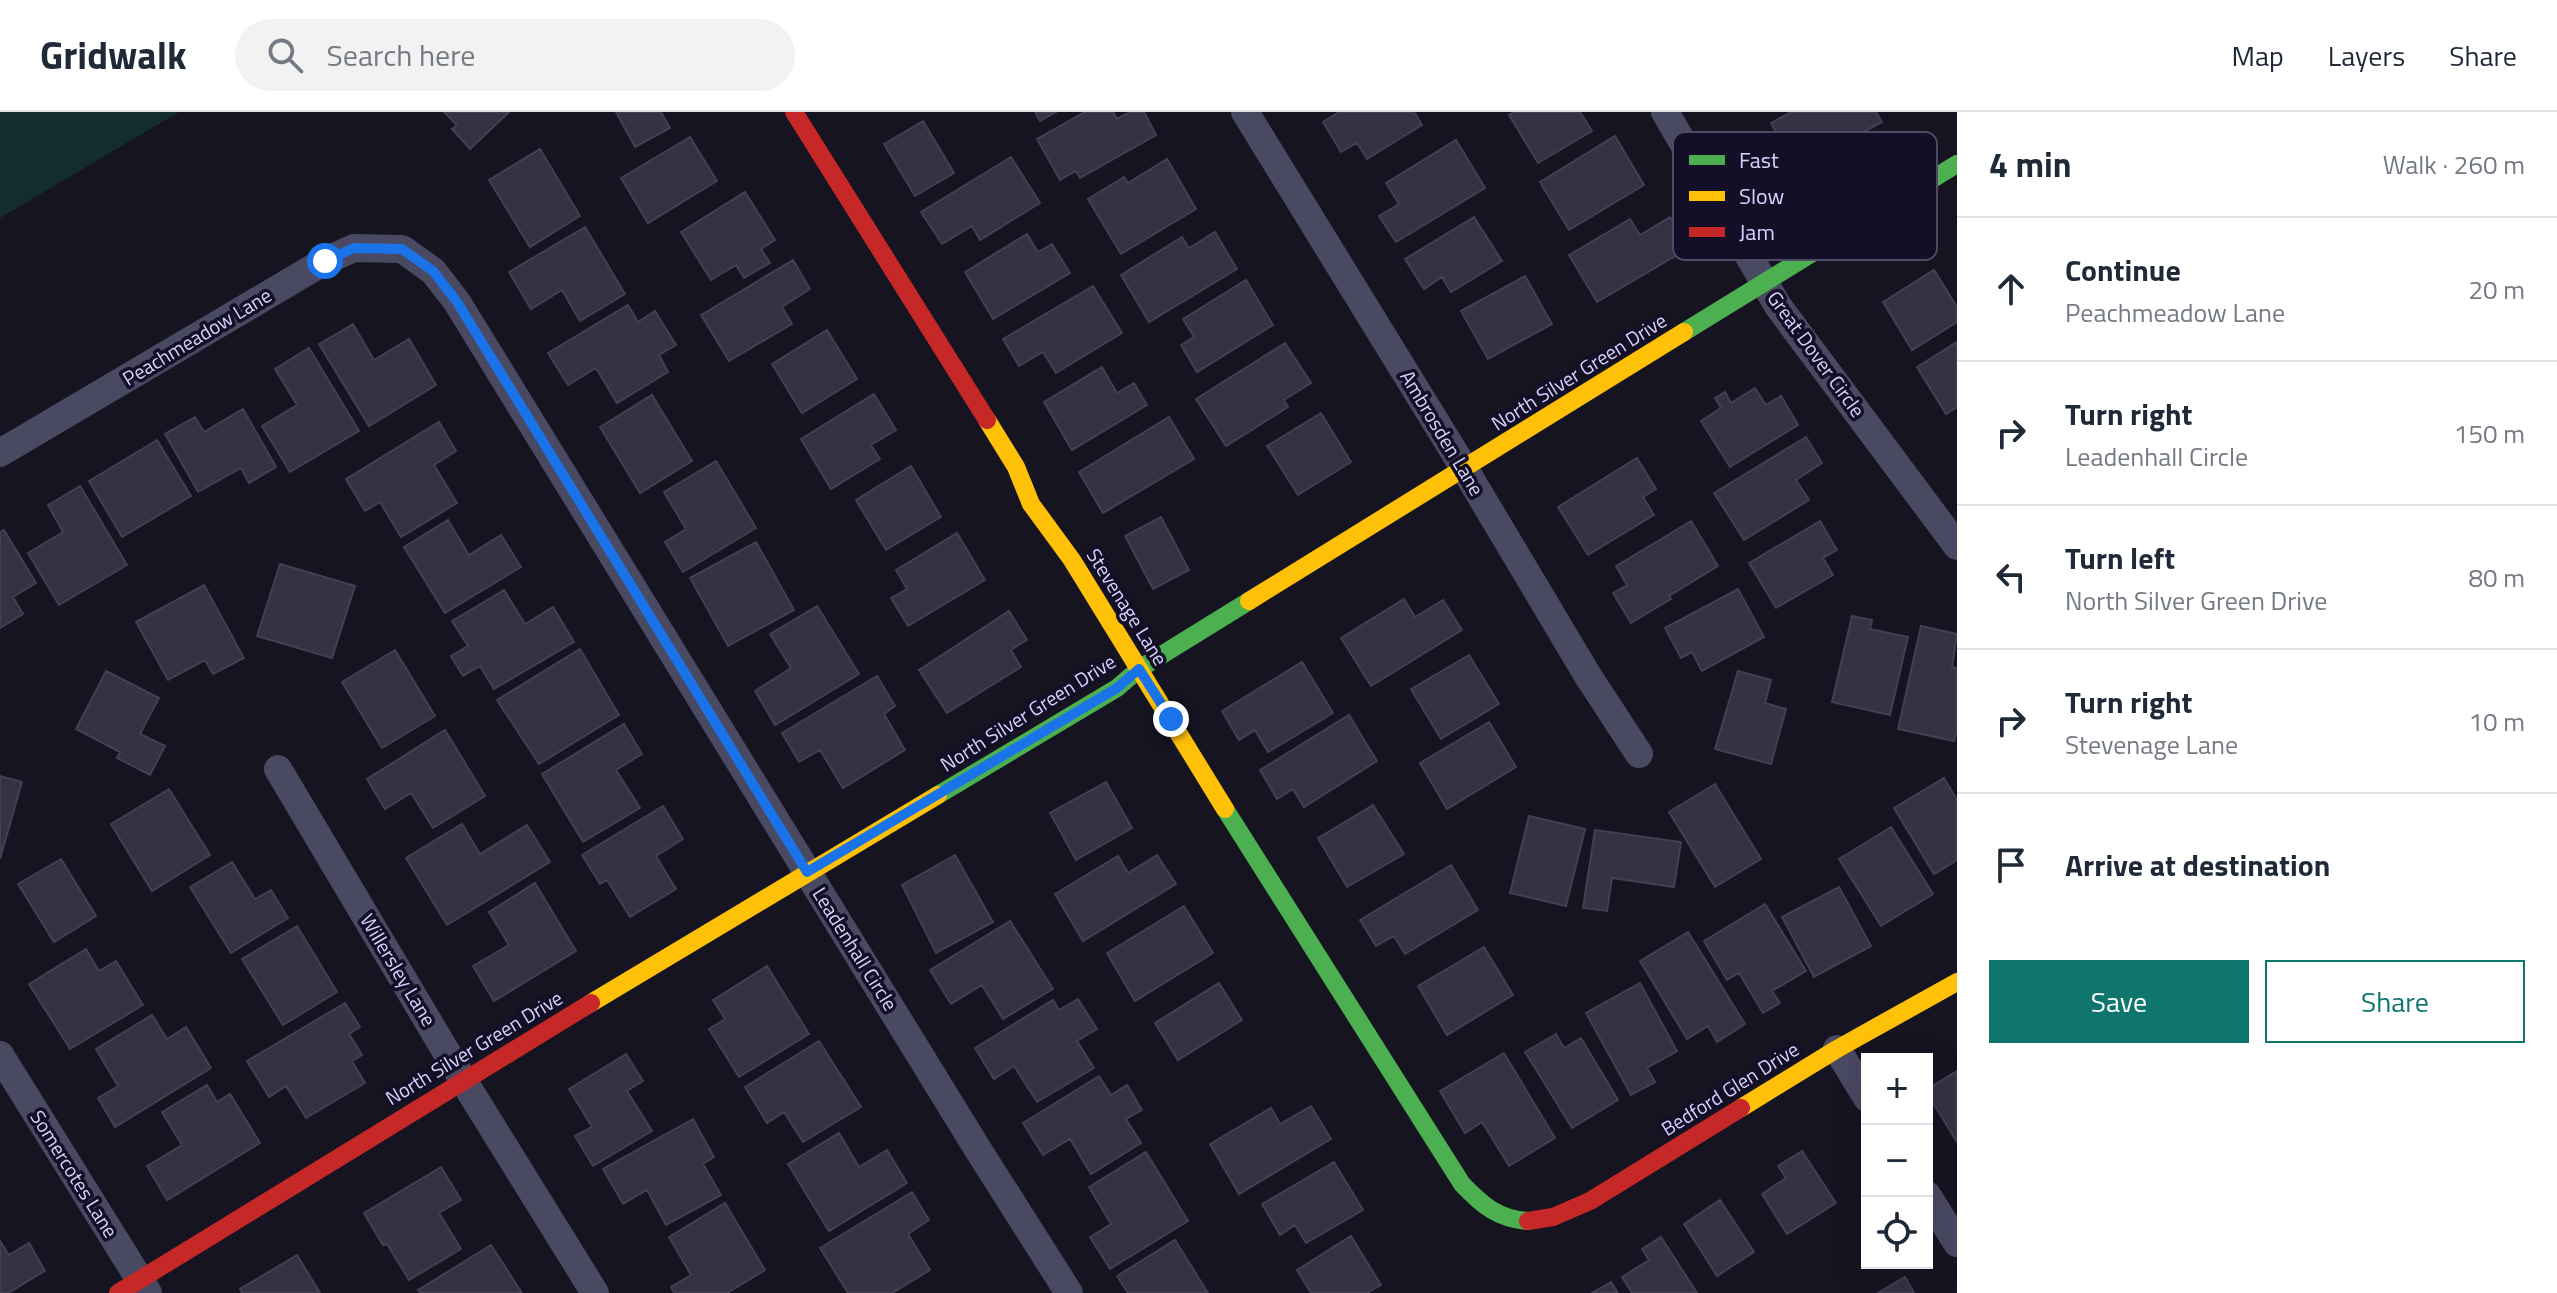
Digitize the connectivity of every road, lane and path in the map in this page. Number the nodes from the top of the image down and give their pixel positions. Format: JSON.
{"nodes":[{"id":1,"x":794,"y":112,"type":"edge"},
{"id":2,"x":1245,"y":112,"type":"edge"},
{"id":3,"x":1665,"y":112,"type":"edge"},
{"id":4,"x":1677,"y":132,"type":"edge"},
{"id":5,"x":1957,"y":164,"type":"edge"},
{"id":6,"x":1937,"y":176,"type":"edge"},
{"id":7,"x":402,"y":249,"type":"joint"},
{"id":8,"x":1751,"y":260,"type":"edge"},
{"id":9,"x":1803,"y":260,"type":"edge"},
{"id":10,"x":1765,"y":284,"type":"junction"},
{"id":11,"x":0,"y":453,"type":"edge"},
{"id":12,"x":1464,"y":468,"type":"junction"},
{"id":13,"x":1957,"y":546,"type":"edge"},
{"id":14,"x":1139,"y":669,"type":"junction"},
{"id":15,"x":1639,"y":754,"type":"dead end"},
{"id":16,"x":278,"y":769,"type":"dead end"},
{"id":17,"x":807,"y":872,"type":"junction"},
{"id":18,"x":1957,"y":982,"type":"edge"},
{"id":19,"x":1837,"y":1049,"type":"junction"},
{"id":20,"x":0,"y":1055,"type":"edge"},
{"id":21,"x":463,"y":1080,"type":"junction"},
{"id":22,"x":1861,"y":1088,"type":"edge"},
{"id":23,"x":1928,"y":1197,"type":"edge"},
{"id":24,"x":1523,"y":1223,"type":"joint"},
{"id":25,"x":1957,"y":1243,"type":"edge"},
{"id":26,"x":135,"y":1289,"type":"edge"},
{"id":27,"x":595,"y":1293,"type":"edge"},
{"id":28,"x":1069,"y":1293,"type":"edge"}],
"edges":[{"from":1,"to":14,"type":"street","name":"Stevenage Lane"},
{"from":2,"to":12,"type":"street","name":"Ambrosden Lane"},
{"from":3,"to":4,"type":"street","name":"Great Dover Circle"},
{"from":5,"to":6,"type":"street","name":"North Silver Green Drive"},
{"from":7,"to":11,"type":"street","name":"Peachmeadow Lane"},
{"from":7,"to":17,"type":"street","name":"Leadenhall Circle"},
{"from":8,"to":10,"type":"street","name":"Great Dover Circle"},
{"from":9,"to":10,"type":"street","name":"North Silver Green Drive"},
{"from":10,"to":12,"type":"street","name":"North Silver Green Drive"},
{"from":10,"to":13,"type":"street","name":"Great Dover Circle"},
{"from":12,"to":14,"type":"street","name":"North Silver Green Drive"},
{"from":12,"to":15,"type":"street","name":"Ambrosden Lane"},
{"from":14,"to":17,"type":"street","name":"North Silver Green Drive"},
{"from":14,"to":24,"type":"street","name":"Stevenage Lane"},
{"from":16,"to":21,"type":"street","name":"Willersley Lane"},
{"from":17,"to":21,"type":"street","name":"North Silver Green Drive"},
{"from":17,"to":28,"type":"street","name":"Leadenhall Circle"},
{"from":18,"to":19,"type":"street","name":"Bedford Glen Drive"},
{"from":19,"to":22,"type":"street"},
{"from":19,"to":24,"type":"street","name":"Bedford Glen Drive"},
{"from":20,"to":26,"type":"street","name":"Somercotes Lane"},
{"from":21,"to":26,"type":"street","name":"North Silver Green Drive"},
{"from":21,"to":27,"type":"street","name":"Willersley Lane"},
{"from":23,"to":25,"type":"street"}]}
